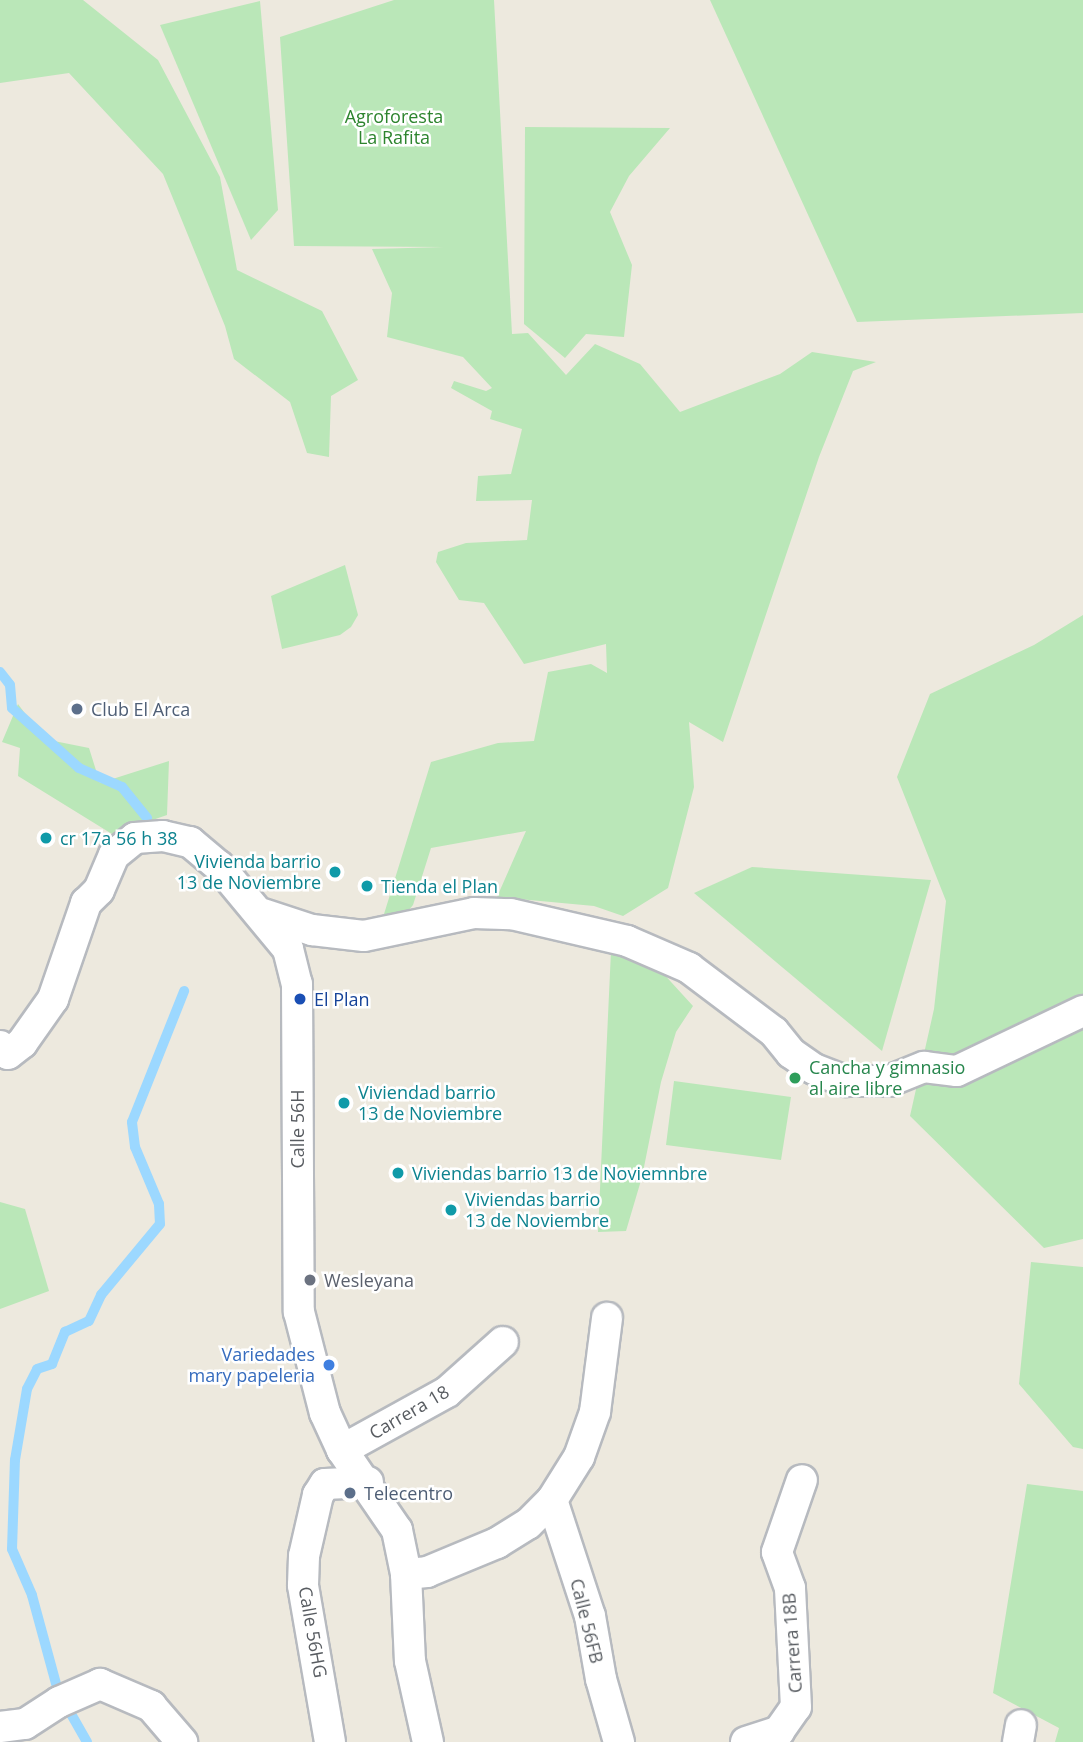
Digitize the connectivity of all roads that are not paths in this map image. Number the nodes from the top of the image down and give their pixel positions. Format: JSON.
{"nodes":[{"id":1,"x":263,"y":914,"type":"junction"},
{"id":2,"x":1083,"y":1011,"type":"edge"},
{"id":3,"x":4,"y":1050,"type":"edge"},
{"id":4,"x":607,"y":1318,"type":"dead end"},
{"id":5,"x":503,"y":1342,"type":"dead end"},
{"id":6,"x":342,"y":1450,"type":"junction"},
{"id":7,"x":802,"y":1480,"type":"dead end"},
{"id":8,"x":368,"y":1482,"type":"junction"},
{"id":9,"x":552,"y":1500,"type":"junction"},
{"id":10,"x":406,"y":1574,"type":"junction"},
{"id":11,"x":0,"y":1727,"type":"edge"},
{"id":12,"x":182,"y":1742,"type":"edge"},
{"id":13,"x":330,"y":1742,"type":"edge"},
{"id":14,"x":428,"y":1742,"type":"edge"},
{"id":15,"x":619,"y":1742,"type":"edge"},
{"id":16,"x":746,"y":1742,"type":"edge"}],
"edges":[{"from":1,"to":2,"type":"street"},
{"from":1,"to":3,"type":"street","name":"Calle 56H"},
{"from":1,"to":6,"type":"street","name":"Calle 56H"},
{"from":4,"to":9,"type":"street"},
{"from":5,"to":6,"type":"street","name":"Carrera 18"},
{"from":6,"to":8,"type":"street","name":"Calle 56H"},
{"from":7,"to":16,"type":"street","name":"Carrera 18B"},
{"from":8,"to":10,"type":"street","name":"Calle 56H"},
{"from":8,"to":13,"type":"street","name":"Calle 56HG"},
{"from":9,"to":10,"type":"street"},
{"from":9,"to":15,"type":"street","name":"Calle 56FB"},
{"from":10,"to":14,"type":"street","name":"Calle 56H"},
{"from":11,"to":12,"type":"street"}]}
